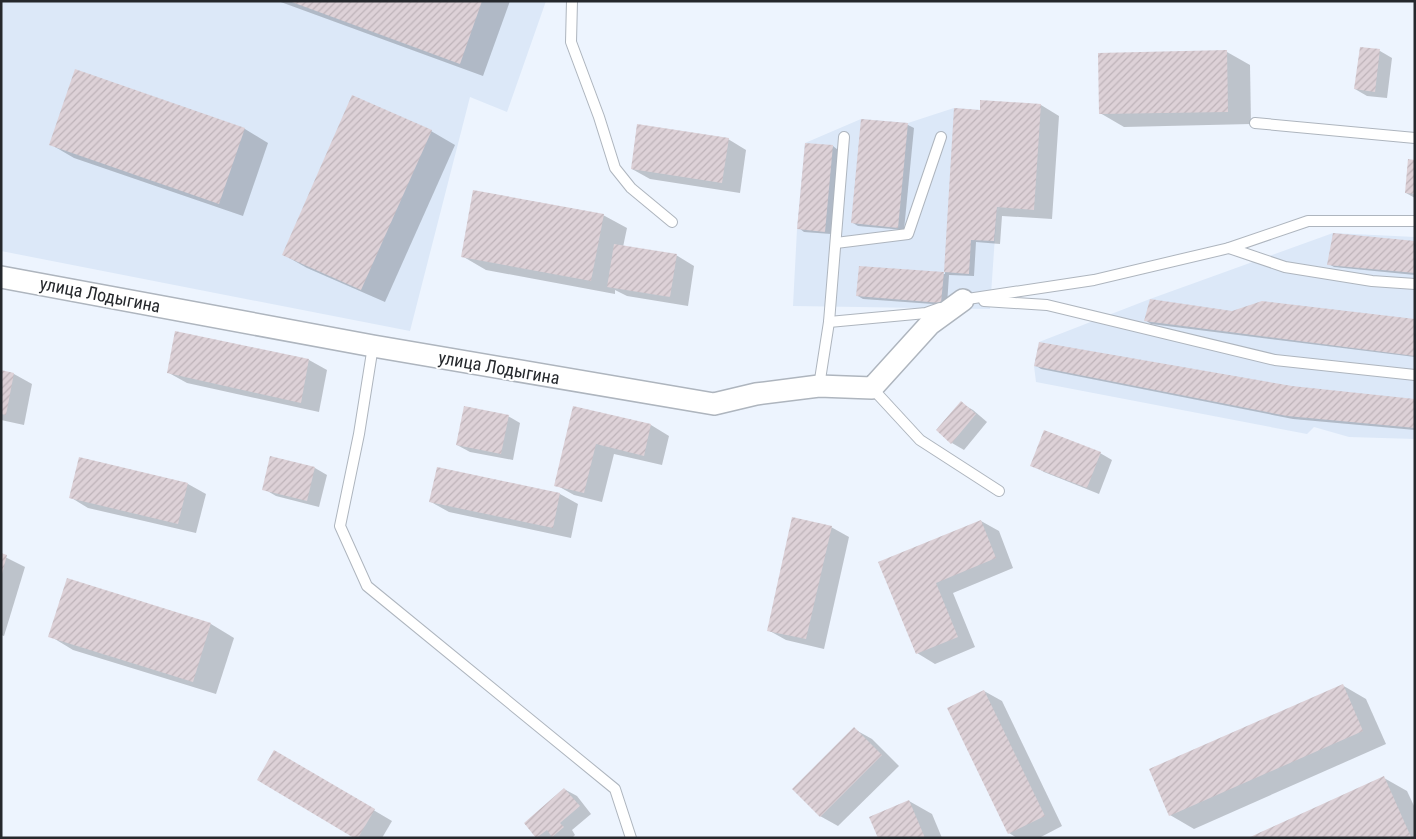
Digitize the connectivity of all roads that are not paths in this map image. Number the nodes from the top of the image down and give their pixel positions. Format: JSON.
{"nodes":[{"id":1,"x":572,"y":1,"type":"edge"},
{"id":2,"x":1255,"y":122,"type":"dead end"},
{"id":3,"x":844,"y":137,"type":"dead end"},
{"id":4,"x":941,"y":137,"type":"dead end"},
{"id":5,"x":1415,"y":138,"type":"edge"},
{"id":6,"x":1415,"y":221,"type":"edge"},
{"id":7,"x":672,"y":222,"type":"dead end"},
{"id":8,"x":836,"y":243,"type":"junction"},
{"id":9,"x":1229,"y":248,"type":"junction"},
{"id":10,"x":1,"y":277,"type":"edge"},
{"id":11,"x":1415,"y":284,"type":"edge"},
{"id":12,"x":963,"y":300,"type":"junction"},
{"id":13,"x":829,"y":322,"type":"junction"},
{"id":14,"x":373,"y":346,"type":"junction"},
{"id":15,"x":1415,"y":375,"type":"edge"},
{"id":16,"x":819,"y":386,"type":"junction"},
{"id":17,"x":872,"y":388,"type":"junction"},
{"id":18,"x":1000,"y":491,"type":"dead end"},
{"id":19,"x":630,"y":838,"type":"edge"}],
"edges":[{"from":1,"to":7,"type":"lane"},
{"from":2,"to":5,"type":"lane"},
{"from":3,"to":8,"type":"lane"},
{"from":4,"to":8,"type":"lane"},
{"from":6,"to":9,"type":"lane"},
{"from":8,"to":13,"type":"lane"},
{"from":9,"to":11,"type":"lane"},
{"from":9,"to":12,"type":"lane"},
{"from":10,"to":14,"type":"street","name":"улица Лодыгина"},
{"from":12,"to":13,"type":"lane"},
{"from":12,"to":15,"type":"lane"},
{"from":12,"to":17,"type":"street"},
{"from":13,"to":16,"type":"lane"},
{"from":14,"to":16,"type":"street","name":"улица Лодыгина"},
{"from":14,"to":19,"type":"lane"},
{"from":16,"to":17,"type":"street","name":"улица Лодыгина"},
{"from":17,"to":18,"type":"lane"}]}
